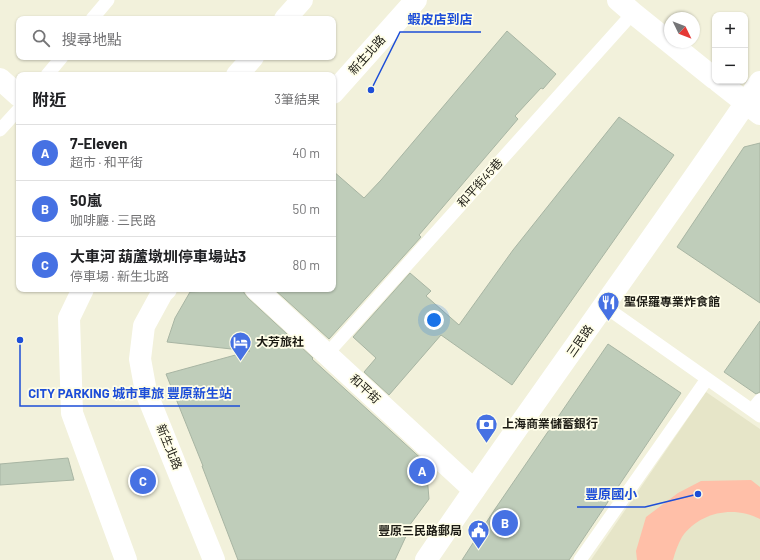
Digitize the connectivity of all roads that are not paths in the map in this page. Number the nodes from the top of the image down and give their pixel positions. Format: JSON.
{"nodes":[{"id":1,"x":108,"y":0,"type":"edge"},
{"id":2,"x":302,"y":0,"type":"edge"},
{"id":3,"x":416,"y":0,"type":"edge"},
{"id":4,"x":625,"y":6,"type":"edge"},
{"id":5,"x":95,"y":16,"type":"edge"},
{"id":6,"x":289,"y":16,"type":"edge"},
{"id":7,"x":60,"y":60,"type":"edge"},
{"id":8,"x":250,"y":60,"type":"edge"},
{"id":9,"x":50,"y":72,"type":"edge"},
{"id":10,"x":240,"y":72,"type":"edge"},
{"id":11,"x":712,"y":76,"type":"edge"},
{"id":12,"x":0,"y":79,"type":"edge"},
{"id":13,"x":760,"y":82,"type":"edge"},
{"id":14,"x":722,"y":84,"type":"edge"},
{"id":15,"x":336,"y":90,"type":"edge"},
{"id":16,"x":16,"y":93,"type":"edge"},
{"id":17,"x":753,"y":108,"type":"edge"},
{"id":18,"x":16,"y":112,"type":"edge"},
{"id":19,"x":0,"y":130,"type":"edge"},
{"id":20,"x":81,"y":292,"type":"edge"},
{"id":21,"x":163,"y":292,"type":"edge"},
{"id":22,"x":259,"y":292,"type":"edge"},
{"id":23,"x":604,"y":306,"type":"junction"},
{"id":24,"x":327,"y":354,"type":"junction"},
{"id":25,"x":707,"y":379,"type":"junction"},
{"id":26,"x":760,"y":400,"type":"edge"},
{"id":27,"x":756,"y":413,"type":"edge"},
{"id":28,"x":474,"y":490,"type":"junction"},
{"id":29,"x":126,"y":560,"type":"edge"},
{"id":30,"x":214,"y":560,"type":"edge"},
{"id":31,"x":426,"y":560,"type":"edge"},
{"id":32,"x":580,"y":560,"type":"edge"}],
"edges":[{"from":1,"to":5,"type":"lane"},
{"from":2,"to":6,"type":"street"},
{"from":3,"to":15,"type":"street","name":"新生北路"},
{"from":4,"to":11,"type":"street"},
{"from":4,"to":24,"type":"lane","name":"和平街45巷"},
{"from":7,"to":9,"type":"lane"},
{"from":8,"to":10,"type":"street"},
{"from":12,"to":16,"type":"street"},
{"from":13,"to":17,"type":"street","name":"三民路"},
{"from":14,"to":17,"type":"street"},
{"from":17,"to":23,"type":"street","name":"三民路"},
{"from":18,"to":19,"type":"lane"},
{"from":20,"to":29,"type":"street"},
{"from":21,"to":30,"type":"street","name":"新生北路"},
{"from":22,"to":24,"type":"street","name":"和平街"},
{"from":23,"to":25,"type":"lane"},
{"from":23,"to":28,"type":"street","name":"三民路"},
{"from":24,"to":28,"type":"street","name":"和平街"},
{"from":25,"to":27,"type":"lane"},
{"from":25,"to":32,"type":"lane"},
{"from":26,"to":27,"type":"lane"},
{"from":28,"to":31,"type":"street","name":"三民路"}]}
